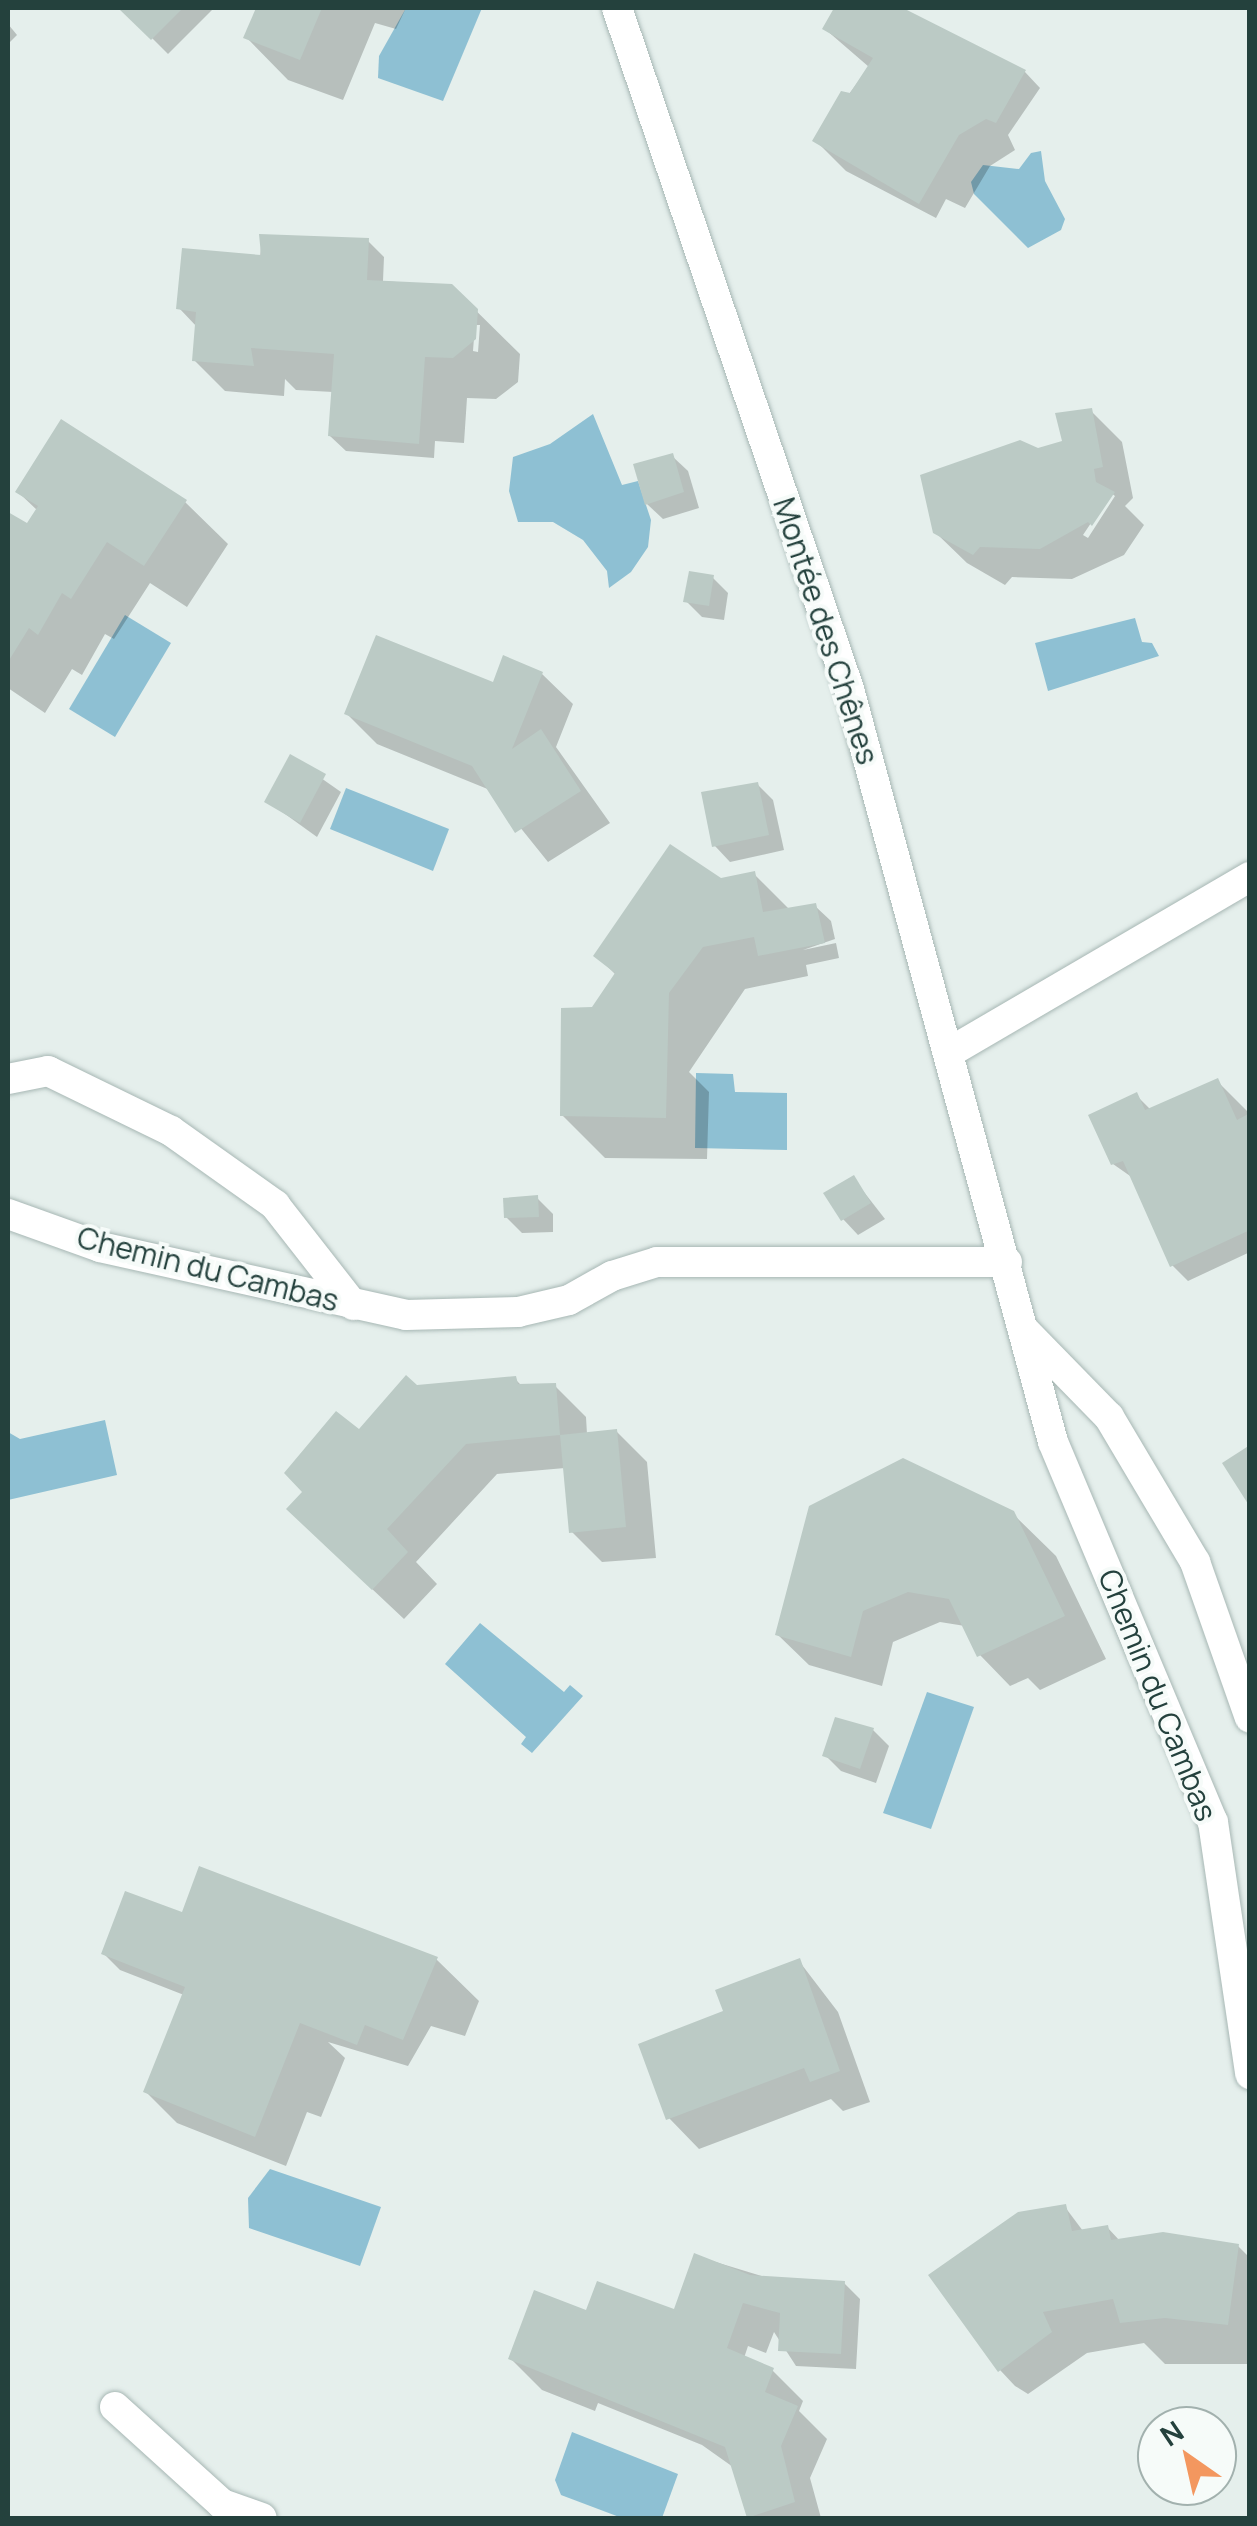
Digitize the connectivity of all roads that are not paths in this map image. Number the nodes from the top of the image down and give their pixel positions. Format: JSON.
{"nodes":[{"id":1,"x":617,"y":8,"type":"edge"},
{"id":2,"x":1250,"y":877,"type":"edge"},
{"id":3,"x":950,"y":1052,"type":"junction"},
{"id":4,"x":8,"y":1079,"type":"edge"},
{"id":5,"x":8,"y":1214,"type":"edge"},
{"id":6,"x":1007,"y":1262,"type":"junction"},
{"id":7,"x":353,"y":1305,"type":"junction"},
{"id":8,"x":1021,"y":1327,"type":"junction"},
{"id":9,"x":1250,"y":1718,"type":"edge"},
{"id":10,"x":1250,"y":2074,"type":"edge"},
{"id":11,"x":115,"y":2407,"type":"dead end"},
{"id":12,"x":262,"y":2518,"type":"edge"}],
"edges":[{"from":1,"to":3,"type":"street","name":"Montée des Chênes"},
{"from":2,"to":3,"type":"street"},
{"from":3,"to":6,"type":"street","name":"Montée des Chênes"},
{"from":4,"to":7,"type":"street","name":"Chemin du Cambas"},
{"from":5,"to":7,"type":"street","name":"Chemin du Cambas"},
{"from":6,"to":7,"type":"street","name":"Chemin du Cambas"},
{"from":6,"to":8,"type":"street","name":"Chemin du Cambas"},
{"from":8,"to":9,"type":"street"},
{"from":8,"to":10,"type":"street","name":"Chemin du Cambas"},
{"from":11,"to":12,"type":"street"}]}
